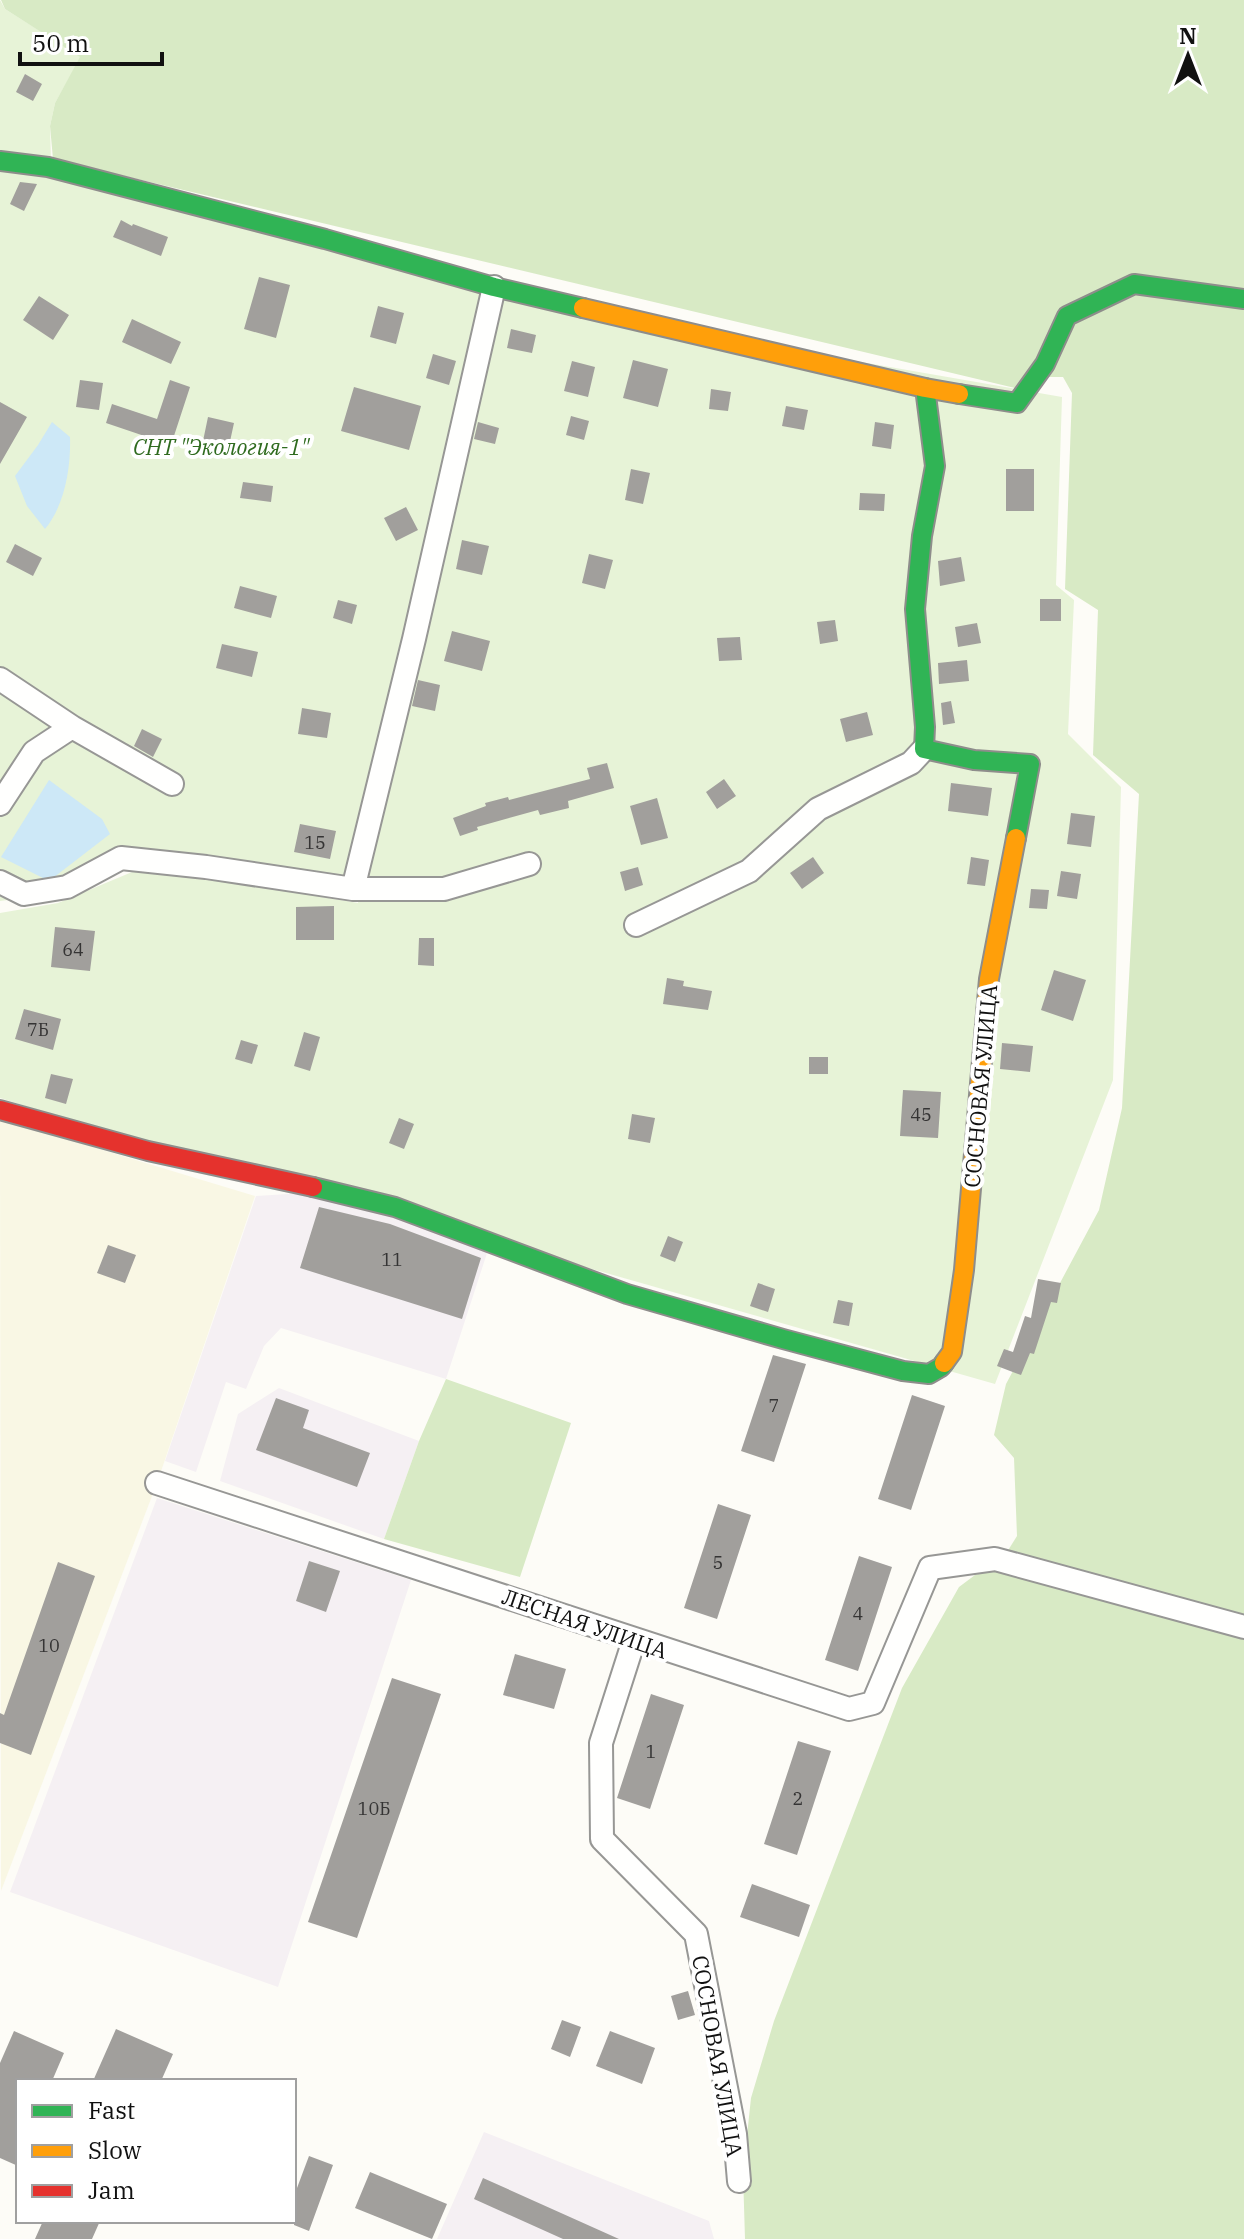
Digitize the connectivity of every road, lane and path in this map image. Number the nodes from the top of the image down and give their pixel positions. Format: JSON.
{"nodes":[{"id":1,"x":0,"y":161,"type":"edge"},
{"id":2,"x":494,"y":287,"type":"junction"},
{"id":3,"x":1244,"y":299,"type":"edge"},
{"id":4,"x":925,"y":388,"type":"junction"},
{"id":5,"x":0,"y":679,"type":"edge"},
{"id":6,"x":72,"y":727,"type":"junction"},
{"id":7,"x":924,"y":749,"type":"junction"},
{"id":8,"x":172,"y":784,"type":"dead end"},
{"id":9,"x":0,"y":804,"type":"edge"},
{"id":10,"x":529,"y":864,"type":"dead end"},
{"id":11,"x":0,"y":882,"type":"edge"},
{"id":12,"x":353,"y":889,"type":"junction"},
{"id":13,"x":636,"y":925,"type":"dead end"},
{"id":14,"x":0,"y":1110,"type":"edge"},
{"id":15,"x":157,"y":1483,"type":"dead end"},
{"id":16,"x":1244,"y":1627,"type":"edge"},
{"id":17,"x":634,"y":1640,"type":"junction"},
{"id":18,"x":739,"y":2181,"type":"dead end"}],
"edges":[{"from":1,"to":2,"type":"street"},
{"from":2,"to":4,"type":"street"},
{"from":2,"to":12,"type":"street"},
{"from":3,"to":4,"type":"street"},
{"from":4,"to":7,"type":"street"},
{"from":5,"to":6,"type":"street"},
{"from":6,"to":8,"type":"street"},
{"from":6,"to":9,"type":"street"},
{"from":7,"to":13,"type":"street"},
{"from":7,"to":14,"type":"street","name":"СОСНОВАЯ УЛИЦА"},
{"from":10,"to":12,"type":"street"},
{"from":11,"to":12,"type":"street"},
{"from":15,"to":17,"type":"street","name":"ЛЕСНАЯ УЛИЦА"},
{"from":16,"to":17,"type":"street","name":"ЛЕСНАЯ УЛИЦА"},
{"from":17,"to":18,"type":"street","name":"СОСНОВАЯ УЛИЦА"}]}
